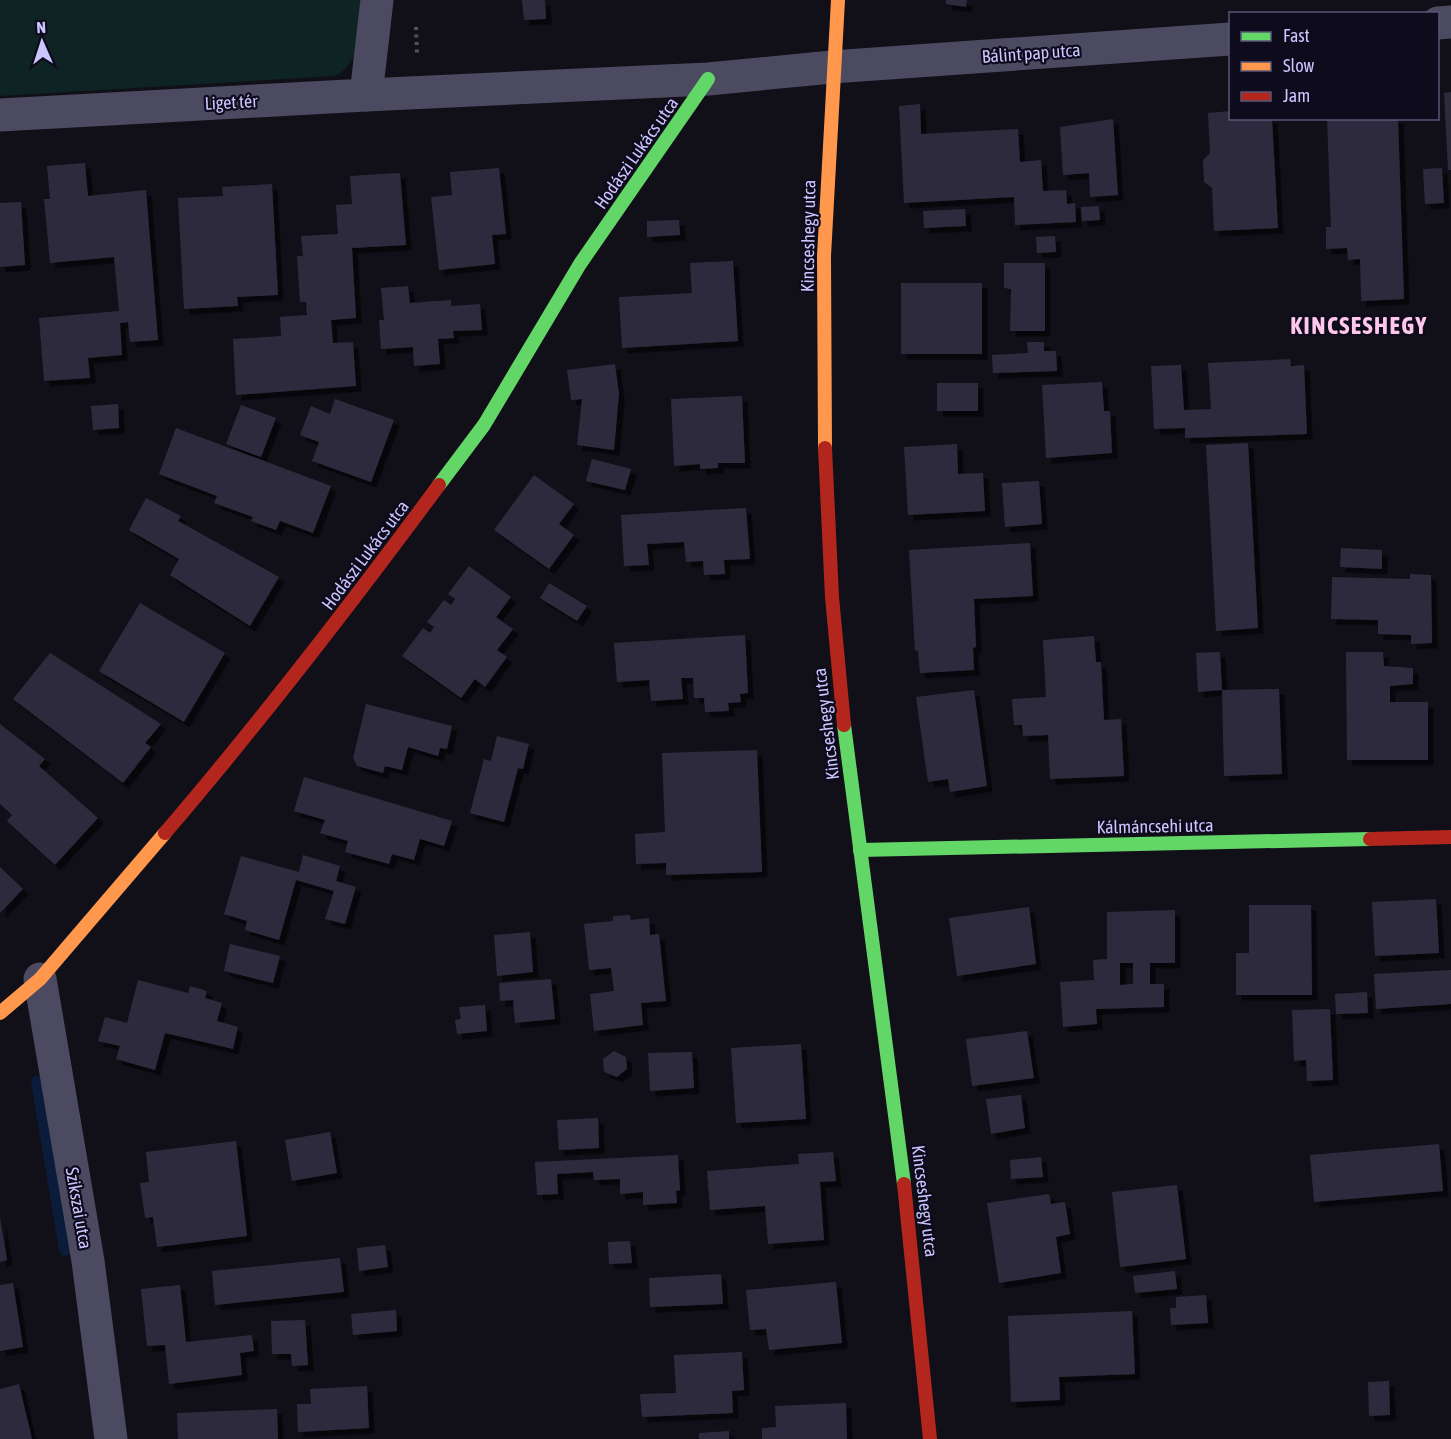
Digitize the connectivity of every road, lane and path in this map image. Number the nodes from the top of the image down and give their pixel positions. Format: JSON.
{"nodes":[{"id":1,"x":377,"y":0,"type":"edge"},
{"id":2,"x":838,"y":0,"type":"edge"},
{"id":3,"x":1229,"y":39,"type":"edge"},
{"id":4,"x":832,"y":67,"type":"junction"},
{"id":5,"x":708,"y":80,"type":"junction"},
{"id":6,"x":366,"y":95,"type":"junction"},
{"id":7,"x":0,"y":115,"type":"edge"},
{"id":8,"x":1451,"y":837,"type":"edge"},
{"id":9,"x":860,"y":850,"type":"junction"},
{"id":10,"x":40,"y":979,"type":"junction"},
{"id":11,"x":0,"y":1013,"type":"edge"},
{"id":12,"x":111,"y":1439,"type":"edge"},
{"id":13,"x":930,"y":1439,"type":"edge"}],
"edges":[{"from":1,"to":6,"type":"street"},
{"from":2,"to":4,"type":"street","name":"Kincseshegy utca"},
{"from":3,"to":4,"type":"street","name":"Bálint pap utca"},
{"from":4,"to":5,"type":"street","name":"Bálint pap utca"},
{"from":4,"to":9,"type":"street","name":"Kincseshegy utca"},
{"from":5,"to":6,"type":"street","name":"Liget tér"},
{"from":5,"to":10,"type":"street","name":"Hodászi Lukács utca"},
{"from":6,"to":7,"type":"street","name":"Liget tér"},
{"from":8,"to":9,"type":"street","name":"Kálmáncsehi utca"},
{"from":9,"to":13,"type":"street","name":"Kincseshegy utca"},
{"from":10,"to":11,"type":"street","name":"Hodászi Lukács utca"},
{"from":10,"to":12,"type":"street","name":"Szikszai utca"}]}
